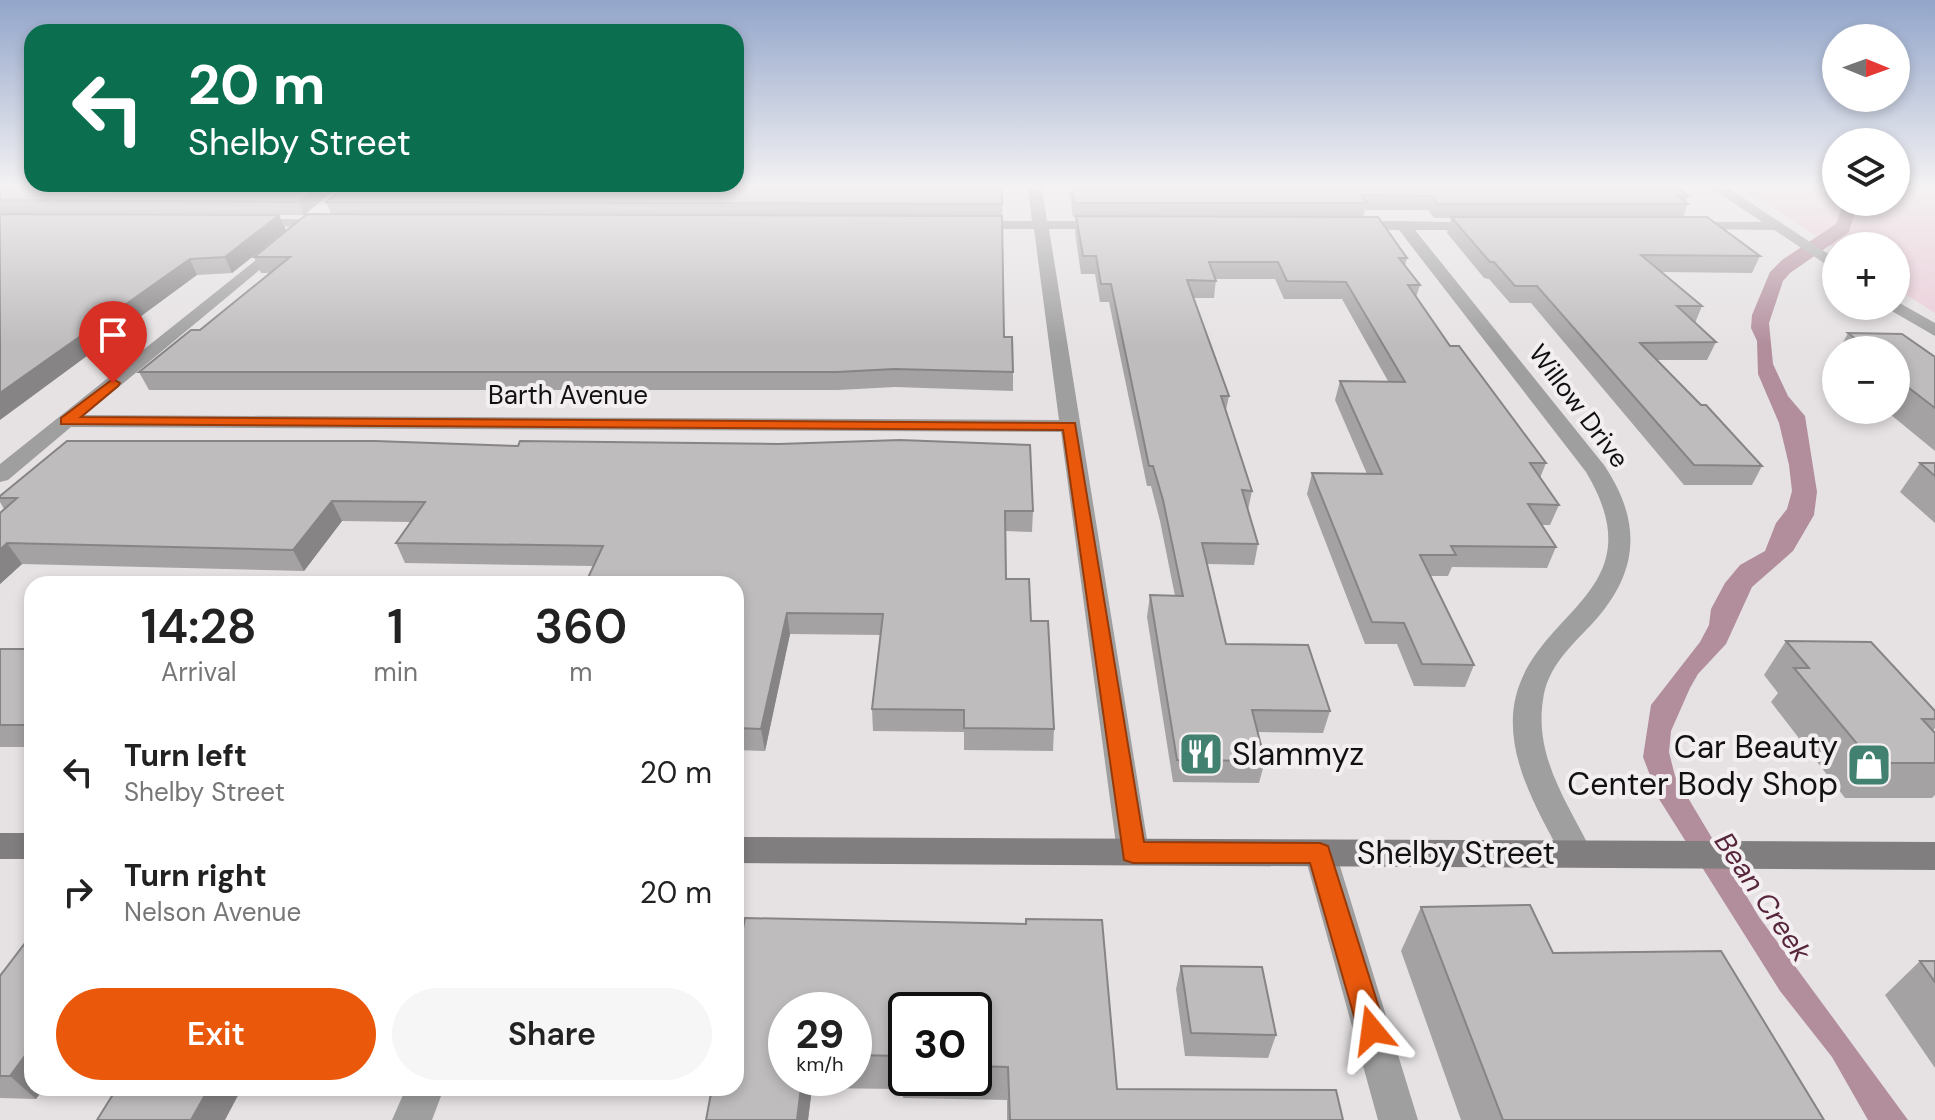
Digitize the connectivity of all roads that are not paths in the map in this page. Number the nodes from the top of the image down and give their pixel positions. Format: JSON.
{"nodes":[{"id":1,"x":287,"y":240,"type":"edge"},
{"id":2,"x":1042,"y":240,"type":"edge"},
{"id":3,"x":1415,"y":240,"type":"edge"},
{"id":4,"x":1796,"y":240,"type":"edge"},
{"id":5,"x":1822,"y":257,"type":"edge"},
{"id":6,"x":1910,"y":315,"type":"edge"},
{"id":7,"x":1935,"y":331,"type":"edge"},
{"id":8,"x":67,"y":421,"type":"junction"},
{"id":9,"x":1070,"y":426,"type":"junction"},
{"id":10,"x":0,"y":475,"type":"edge"},
{"id":11,"x":0,"y":846,"type":"edge"},
{"id":12,"x":24,"y":846,"type":"edge"},
{"id":13,"x":744,"y":850,"type":"edge"},
{"id":14,"x":1133,"y":852,"type":"junction"},
{"id":15,"x":1320,"y":853,"type":"junction"},
{"id":16,"x":1577,"y":854,"type":"junction"},
{"id":17,"x":1935,"y":856,"type":"edge"},
{"id":18,"x":422,"y":1096,"type":"edge"},
{"id":19,"x":412,"y":1120,"type":"edge"},
{"id":20,"x":1398,"y":1120,"type":"edge"}],
"edges":[{"from":1,"to":8,"type":"street"},
{"from":2,"to":9,"type":"street"},
{"from":3,"to":16,"type":"street","name":"Willow Drive"},
{"from":4,"to":5,"type":"street"},
{"from":6,"to":7,"type":"street"},
{"from":8,"to":9,"type":"street","name":"Barth Avenue"},
{"from":8,"to":10,"type":"street"},
{"from":9,"to":14,"type":"street"},
{"from":11,"to":12,"type":"main road"},
{"from":13,"to":14,"type":"main road","name":"Shelby Street"},
{"from":14,"to":15,"type":"main road","name":"Shelby Street"},
{"from":15,"to":16,"type":"main road","name":"Shelby Street"},
{"from":15,"to":20,"type":"street"},
{"from":16,"to":17,"type":"main road","name":"Shelby Street"},
{"from":18,"to":19,"type":"street"}]}
